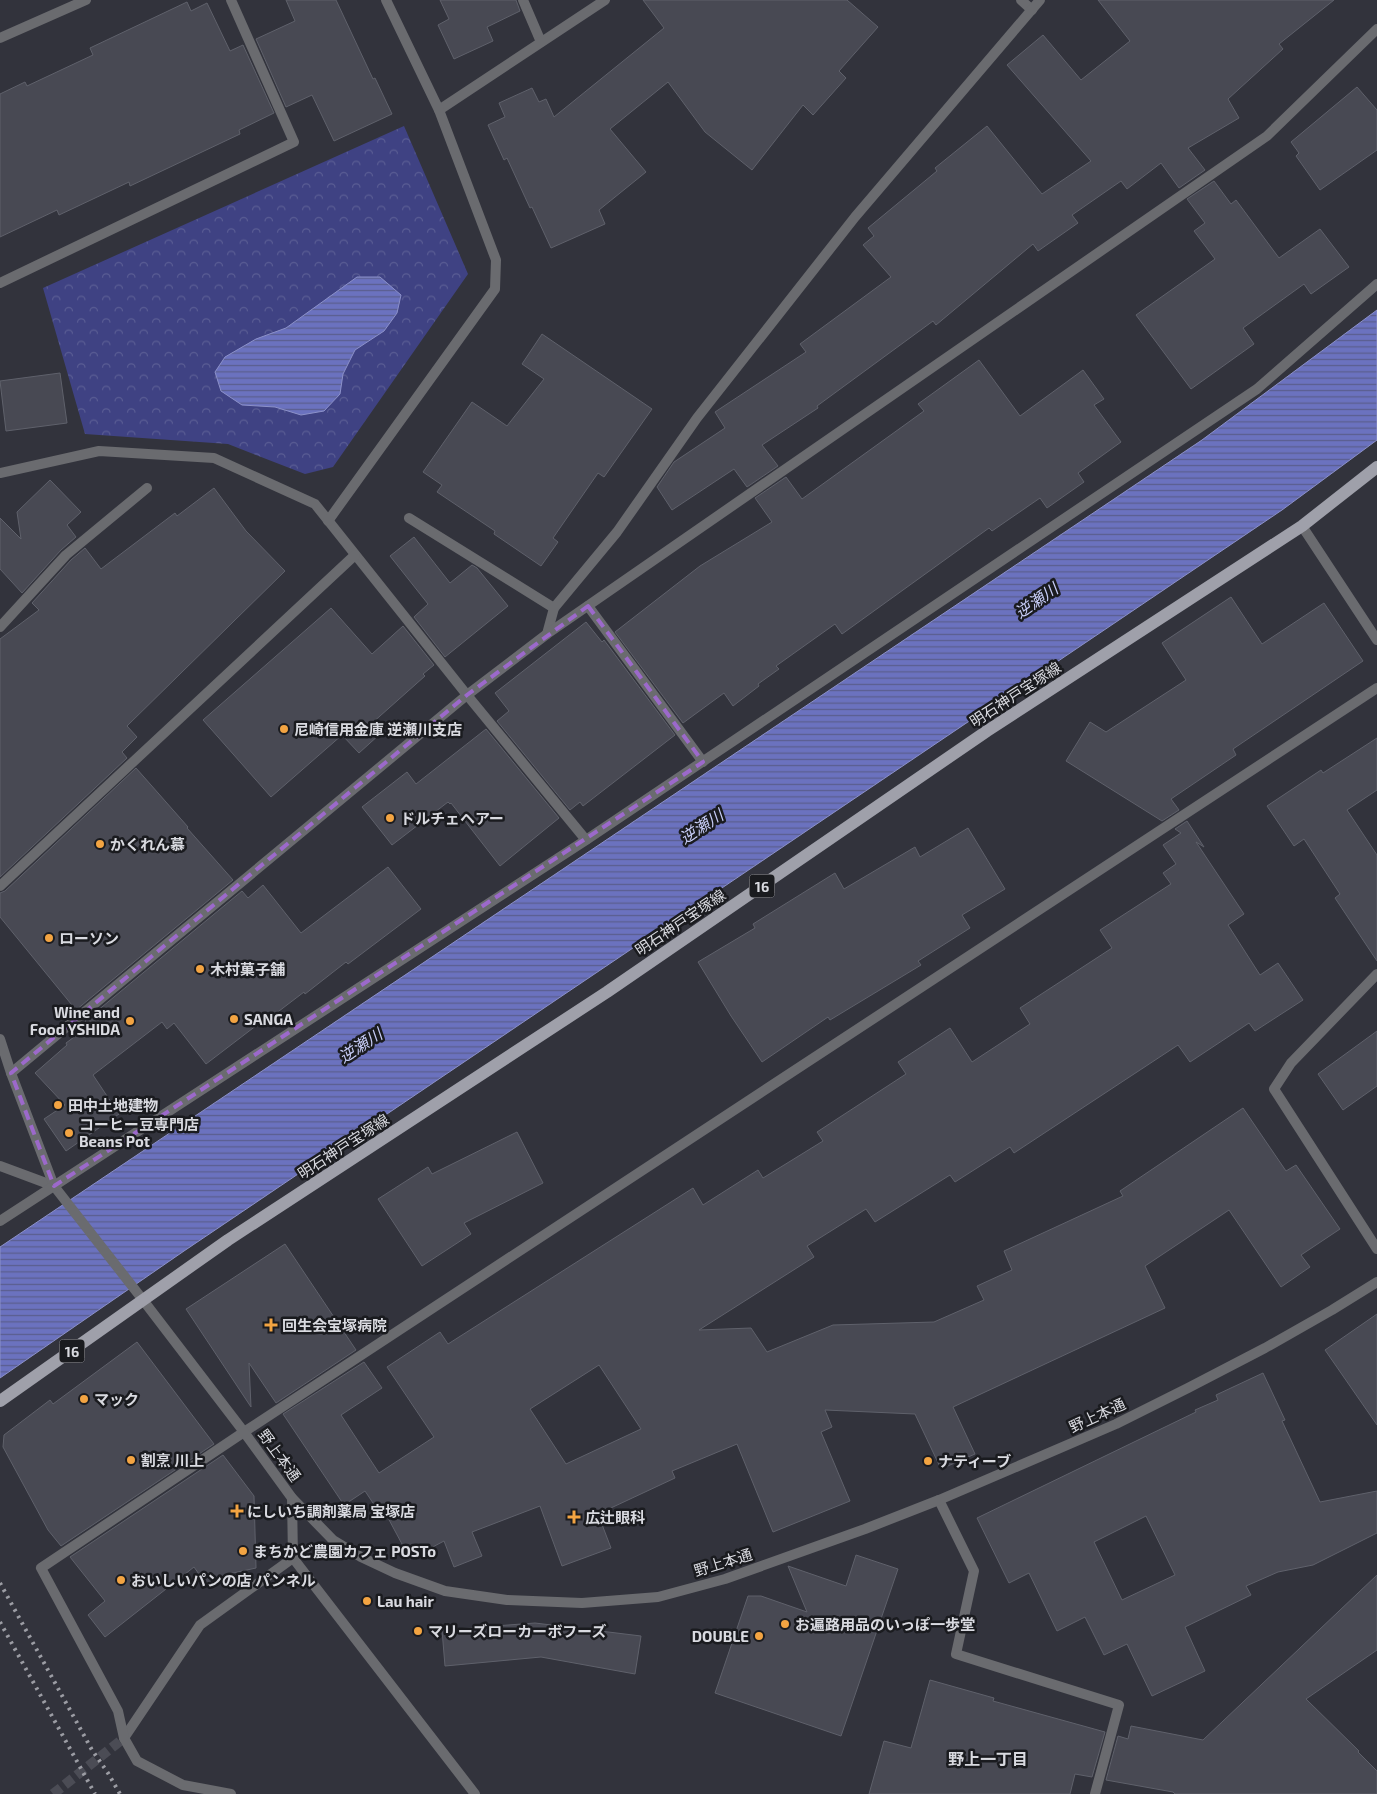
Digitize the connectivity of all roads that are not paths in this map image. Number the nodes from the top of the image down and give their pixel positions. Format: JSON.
{"nodes":[{"id":1,"x":86,"y":0,"type":"edge"},
{"id":2,"x":231,"y":0,"type":"edge"},
{"id":3,"x":386,"y":0,"type":"edge"},
{"id":4,"x":522,"y":0,"type":"edge"},
{"id":5,"x":605,"y":0,"type":"edge"},
{"id":6,"x":1021,"y":0,"type":"edge"},
{"id":7,"x":1040,"y":0,"type":"edge"},
{"id":8,"x":1032,"y":10,"type":"junction"},
{"id":9,"x":1377,"y":28,"type":"edge"},
{"id":10,"x":0,"y":38,"type":"edge"},
{"id":11,"x":541,"y":42,"type":"junction"},
{"id":12,"x":439,"y":110,"type":"junction"},
{"id":13,"x":0,"y":283,"type":"edge"},
{"id":14,"x":1377,"y":284,"type":"edge"},
{"id":15,"x":1377,"y":467,"type":"edge"},
{"id":16,"x":0,"y":473,"type":"edge"},
{"id":17,"x":147,"y":488,"type":"dead end"},
{"id":18,"x":409,"y":518,"type":"dead end"},
{"id":19,"x":328,"y":522,"type":"junction"},
{"id":20,"x":1302,"y":526,"type":"junction"},
{"id":21,"x":355,"y":555,"type":"junction"},
{"id":22,"x":588,"y":606,"type":"junction"},
{"id":23,"x":554,"y":608,"type":"junction"},
{"id":24,"x":0,"y":627,"type":"edge"},
{"id":25,"x":547,"y":634,"type":"junction"},
{"id":26,"x":1377,"y":640,"type":"edge"},
{"id":27,"x":1377,"y":688,"type":"edge"},
{"id":28,"x":467,"y":695,"type":"junction"},
{"id":29,"x":702,"y":762,"type":"junction"},
{"id":30,"x":586,"y":840,"type":"junction"},
{"id":31,"x":0,"y":886,"type":"edge"},
{"id":32,"x":1377,"y":974,"type":"edge"},
{"id":33,"x":0,"y":1039,"type":"edge"},
{"id":34,"x":11,"y":1073,"type":"junction"},
{"id":35,"x":0,"y":1166,"type":"edge"},
{"id":36,"x":54,"y":1186,"type":"junction"},
{"id":37,"x":0,"y":1221,"type":"edge"},
{"id":38,"x":1377,"y":1248,"type":"edge"},
{"id":39,"x":1377,"y":1282,"type":"edge"},
{"id":40,"x":143,"y":1300,"type":"junction"},
{"id":41,"x":0,"y":1401,"type":"edge"},
{"id":42,"x":244,"y":1432,"type":"junction"},
{"id":43,"x":292,"y":1498,"type":"junction"},
{"id":44,"x":939,"y":1500,"type":"junction"},
{"id":45,"x":293,"y":1558,"type":"junction"},
{"id":46,"x":124,"y":1738,"type":"junction"},
{"id":47,"x":230,"y":1794,"type":"edge"},
{"id":48,"x":475,"y":1794,"type":"edge"},
{"id":49,"x":1095,"y":1794,"type":"edge"}],
"edges":[{"from":1,"to":10,"type":"street"},
{"from":2,"to":13,"type":"street"},
{"from":3,"to":12,"type":"street"},
{"from":4,"to":11,"type":"street"},
{"from":5,"to":11,"type":"street"},
{"from":6,"to":8,"type":"street"},
{"from":7,"to":8,"type":"street"},
{"from":8,"to":23,"type":"street"},
{"from":9,"to":22,"type":"street"},
{"from":11,"to":12,"type":"street"},
{"from":12,"to":19,"type":"street"},
{"from":14,"to":29,"type":"street"},
{"from":15,"to":20,"type":"main road","name":"明石神戸宝塚線","number":"16"},
{"from":16,"to":19,"type":"street"},
{"from":17,"to":24,"type":"street"},
{"from":18,"to":23,"type":"street"},
{"from":19,"to":21,"type":"street"},
{"from":20,"to":26,"type":"street"},
{"from":20,"to":40,"type":"main road","name":"明石神戸宝塚線","number":"16"},
{"from":21,"to":28,"type":"street"},
{"from":21,"to":31,"type":"street"},
{"from":22,"to":25,"type":"street"},
{"from":22,"to":29,"type":"street"},
{"from":23,"to":25,"type":"street"},
{"from":25,"to":28,"type":"street"},
{"from":27,"to":42,"type":"street"},
{"from":28,"to":30,"type":"street"},
{"from":28,"to":34,"type":"street"},
{"from":29,"to":30,"type":"street"},
{"from":30,"to":36,"type":"street"},
{"from":32,"to":38,"type":"street"},
{"from":33,"to":34,"type":"street"},
{"from":34,"to":36,"type":"street"},
{"from":35,"to":36,"type":"street"},
{"from":36,"to":37,"type":"street"},
{"from":36,"to":40,"type":"street","name":"野上本通"},
{"from":39,"to":44,"type":"street","name":"野上本通"},
{"from":40,"to":41,"type":"main road","name":"明石神戸宝塚線","number":"16"},
{"from":40,"to":42,"type":"street","name":"野上本通"},
{"from":42,"to":43,"type":"street","name":"野上本通"},
{"from":42,"to":46,"type":"street"},
{"from":43,"to":44,"type":"street","name":"野上本通"},
{"from":43,"to":45,"type":"street"},
{"from":44,"to":49,"type":"street"},
{"from":45,"to":46,"type":"street"},
{"from":45,"to":48,"type":"street"},
{"from":46,"to":47,"type":"street"}]}
